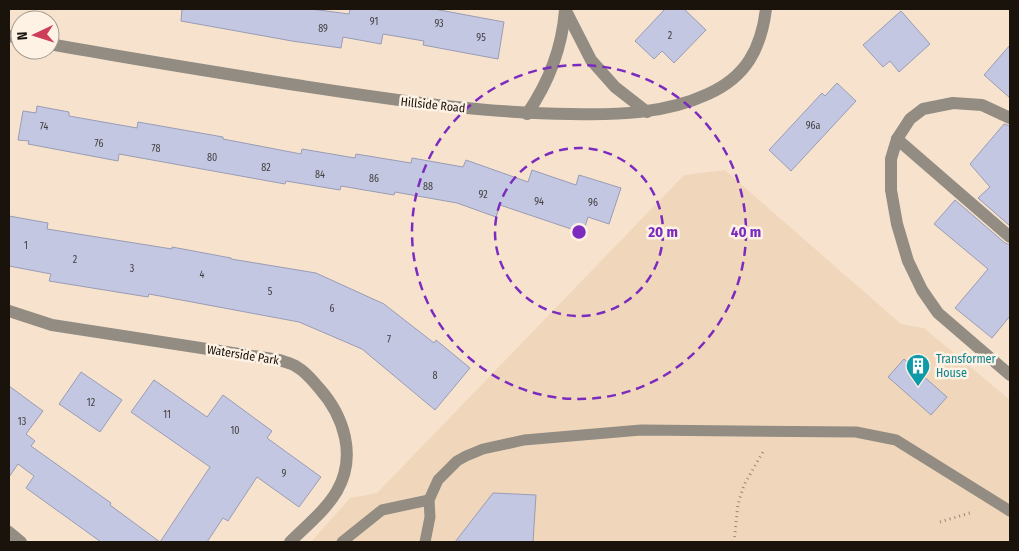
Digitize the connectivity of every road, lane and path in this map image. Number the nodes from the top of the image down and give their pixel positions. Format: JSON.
{"nodes":[{"id":1,"x":565,"y":9,"type":"edge"},
{"id":2,"x":766,"y":9,"type":"edge"},
{"id":3,"x":60,"y":46,"type":"edge"},
{"id":4,"x":647,"y":112,"type":"junction"},
{"id":5,"x":527,"y":114,"type":"junction"},
{"id":6,"x":1010,"y":118,"type":"edge"},
{"id":7,"x":897,"y":139,"type":"junction"},
{"id":8,"x":1010,"y":237,"type":"edge"},
{"id":9,"x":9,"y":311,"type":"edge"},
{"id":10,"x":1010,"y":375,"type":"edge"},
{"id":11,"x":769,"y":431,"type":"junction"},
{"id":12,"x":429,"y":500,"type":"junction"},
{"id":13,"x":1000,"y":504,"type":"junction"},
{"id":14,"x":1010,"y":511,"type":"edge"},
{"id":15,"x":940,"y":522,"type":"dead end"},
{"id":16,"x":9,"y":532,"type":"edge"},
{"id":17,"x":21,"y":542,"type":"edge"},
{"id":18,"x":290,"y":542,"type":"edge"},
{"id":19,"x":342,"y":542,"type":"edge"},
{"id":20,"x":426,"y":542,"type":"edge"},
{"id":21,"x":734,"y":542,"type":"edge"}],
"edges":[{"from":1,"to":4,"type":"street"},
{"from":1,"to":5,"type":"street"},
{"from":2,"to":4,"type":"street","name":"Hillside Road"},
{"from":3,"to":5,"type":"street","name":"Hillside Road"},
{"from":4,"to":5,"type":"street","name":"Hillside Road"},
{"from":6,"to":7,"type":"street"},
{"from":7,"to":8,"type":"street"},
{"from":7,"to":10,"type":"street"},
{"from":9,"to":18,"type":"street","name":"Waterside Park"},
{"from":11,"to":12,"type":"lane"},
{"from":11,"to":13,"type":"lane"},
{"from":11,"to":21,"type":"path"},
{"from":12,"to":19,"type":"lane"},
{"from":12,"to":20,"type":"lane"},
{"from":13,"to":14,"type":"lane"},
{"from":13,"to":15,"type":"path"},
{"from":16,"to":17,"type":"street"}]}
